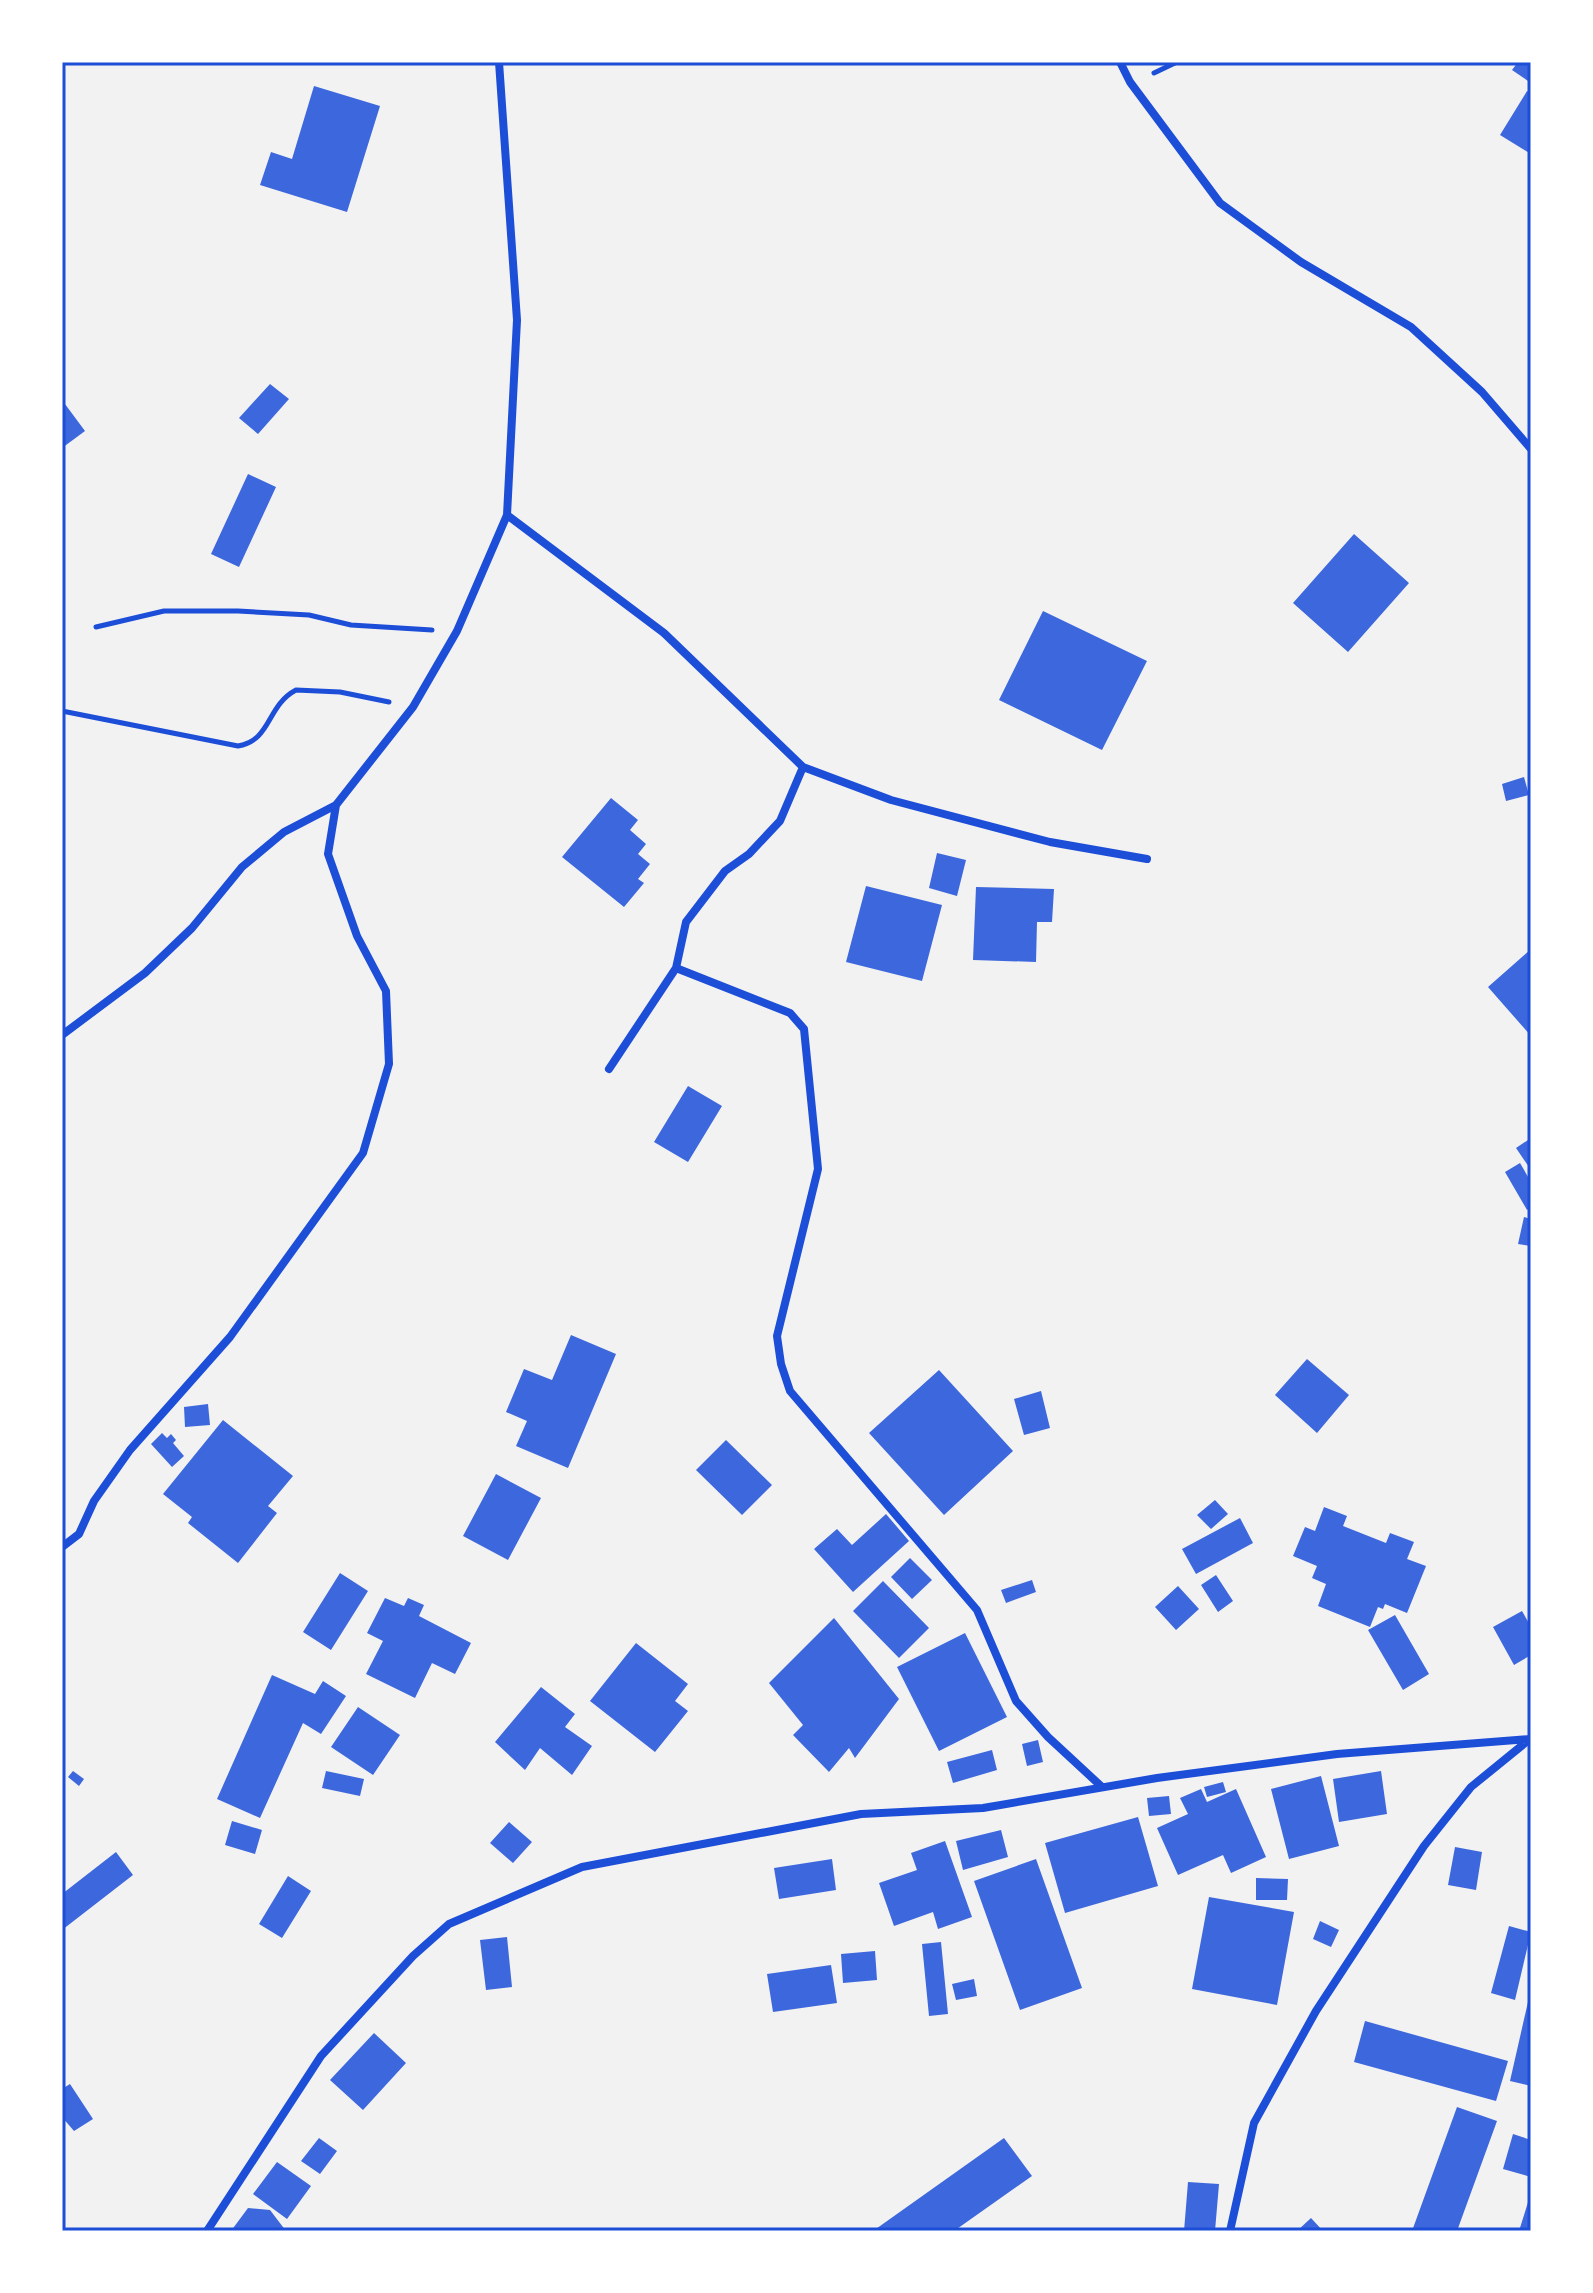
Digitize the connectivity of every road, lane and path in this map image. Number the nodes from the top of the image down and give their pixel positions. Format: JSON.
{"nodes":[{"id":1,"x":499,"y":62,"type":"edge"},
{"id":2,"x":1120,"y":62,"type":"edge"},
{"id":3,"x":1531,"y":449,"type":"edge"},
{"id":4,"x":507,"y":515,"type":"junction"},
{"id":5,"x":96,"y":627,"type":"dead end"},
{"id":6,"x":457,"y":631,"type":"junction"},
{"id":7,"x":413,"y":707,"type":"junction"},
{"id":8,"x":62,"y":711,"type":"edge"},
{"id":9,"x":803,"y":767,"type":"junction"},
{"id":10,"x":336,"y":805,"type":"junction"},
{"id":11,"x":1147,"y":859,"type":"dead end"},
{"id":12,"x":676,"y":968,"type":"junction"},
{"id":13,"x":62,"y":1035,"type":"edge"},
{"id":14,"x":609,"y":1069,"type":"dead end"},
{"id":15,"x":62,"y":1547,"type":"edge"},
{"id":16,"x":1530,"y":1738,"type":"edge"},
{"id":17,"x":1102,"y":1787,"type":"junction"},
{"id":18,"x":207,"y":2231,"type":"edge"},
{"id":19,"x":1230,"y":2231,"type":"edge"}],
"edges":[{"from":1,"to":4,"type":"street"},
{"from":2,"to":3,"type":"street"},
{"from":4,"to":6,"type":"street"},
{"from":4,"to":9,"type":"street"},
{"from":5,"to":6,"type":"path"},
{"from":6,"to":7,"type":"street"},
{"from":7,"to":8,"type":"path"},
{"from":7,"to":10,"type":"street"},
{"from":9,"to":11,"type":"street"},
{"from":9,"to":12,"type":"street"},
{"from":10,"to":13,"type":"street"},
{"from":10,"to":15,"type":"street"},
{"from":12,"to":14,"type":"street"},
{"from":12,"to":17,"type":"street"},
{"from":16,"to":17,"type":"street"},
{"from":16,"to":19,"type":"street"},
{"from":17,"to":18,"type":"street"}]}
